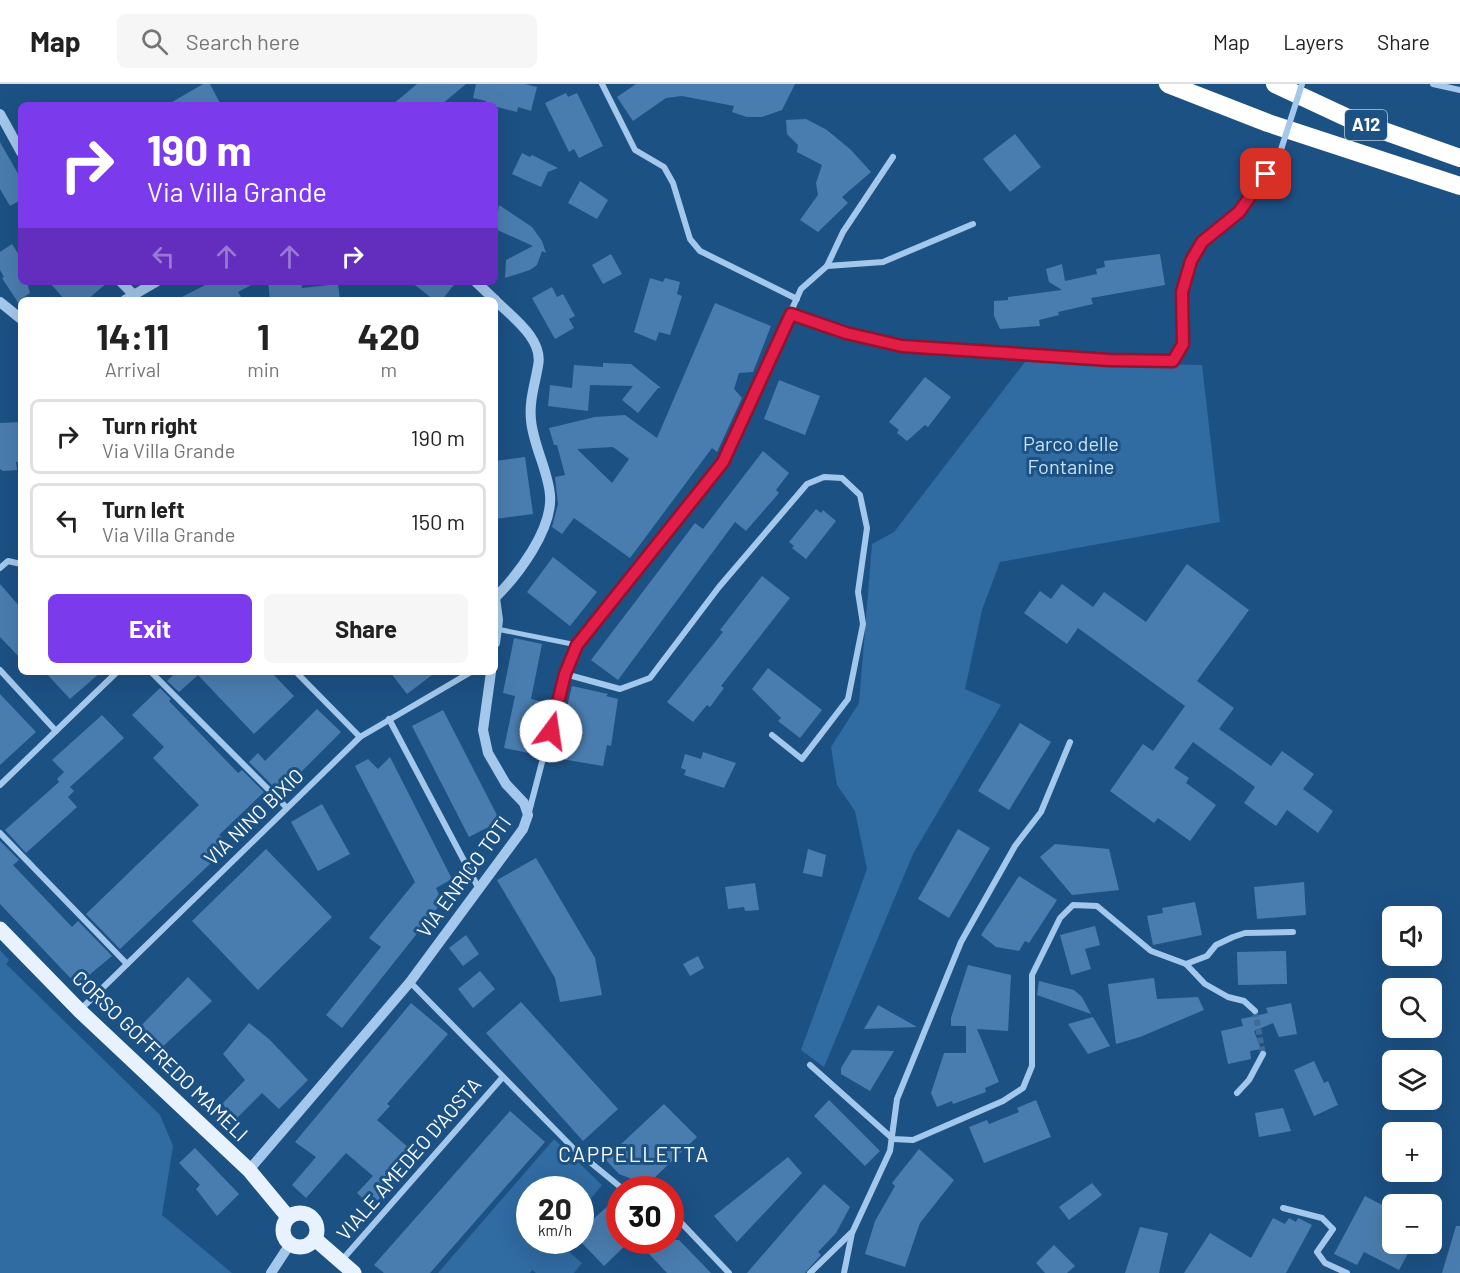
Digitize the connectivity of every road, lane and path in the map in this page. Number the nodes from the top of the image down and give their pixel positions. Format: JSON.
{"nodes":[{"id":1,"x":602,"y":84,"type":"edge"},
{"id":2,"x":1168,"y":84,"type":"edge"},
{"id":3,"x":1275,"y":84,"type":"edge"},
{"id":4,"x":1302,"y":84,"type":"edge"},
{"id":5,"x":1433,"y":84,"type":"edge"},
{"id":6,"x":1460,"y":90,"type":"edge"},
{"id":7,"x":0,"y":114,"type":"edge"},
{"id":8,"x":18,"y":147,"type":"edge"},
{"id":9,"x":893,"y":157,"type":"dead end"},
{"id":10,"x":1460,"y":158,"type":"edge"},
{"id":11,"x":1460,"y":186,"type":"edge"},
{"id":12,"x":973,"y":224,"type":"dead end"},
{"id":13,"x":827,"y":266,"type":"junction"},
{"id":14,"x":151,"y":285,"type":"edge"},
{"id":15,"x":479,"y":285,"type":"edge"},
{"id":16,"x":129,"y":297,"type":"edge"},
{"id":17,"x":492,"y":297,"type":"edge"},
{"id":18,"x":797,"y":298,"type":"junction"},
{"id":19,"x":0,"y":302,"type":"edge"},
{"id":20,"x":498,"y":303,"type":"edge"},
{"id":21,"x":791,"y":314,"type":"junction"},
{"id":22,"x":18,"y":318,"type":"edge"},
{"id":23,"x":18,"y":563,"type":"edge"},
{"id":24,"x":0,"y":568,"type":"edge"},
{"id":25,"x":498,"y":595,"type":"edge"},
{"id":26,"x":498,"y":622,"type":"edge"},
{"id":27,"x":577,"y":645,"type":"junction"},
{"id":28,"x":0,"y":670,"type":"edge"},
{"id":29,"x":565,"y":674,"type":"junction"},
{"id":30,"x":114,"y":675,"type":"edge"},
{"id":31,"x":154,"y":675,"type":"edge"},
{"id":32,"x":299,"y":675,"type":"edge"},
{"id":33,"x":466,"y":675,"type":"edge"},
{"id":34,"x":491,"y":675,"type":"edge"},
{"id":35,"x":389,"y":719,"type":"junction"},
{"id":36,"x":56,"y":731,"type":"junction"},
{"id":37,"x":772,"y":735,"type":"dead end"},
{"id":38,"x":360,"y":737,"type":"junction"},
{"id":39,"x":1070,"y":742,"type":"dead end"},
{"id":40,"x":0,"y":785,"type":"edge"},
{"id":41,"x":286,"y":807,"type":"junction"},
{"id":42,"x":528,"y":816,"type":"junction"},
{"id":43,"x":0,"y":833,"type":"edge"},
{"id":44,"x":479,"y":889,"type":"junction"},
{"id":45,"x":0,"y":929,"type":"edge"},
{"id":46,"x":1293,"y":932,"type":"dead end"},
{"id":47,"x":127,"y":964,"type":"junction"},
{"id":48,"x":1186,"y":964,"type":"junction"},
{"id":49,"x":410,"y":982,"type":"junction"},
{"id":50,"x":80,"y":1011,"type":"junction"},
{"id":51,"x":1255,"y":1011,"type":"dead end"},
{"id":52,"x":1263,"y":1054,"type":"tunnel mouth"},
{"id":53,"x":810,"y":1065,"type":"dead end"},
{"id":54,"x":502,"y":1078,"type":"junction"},
{"id":55,"x":1236,"y":1093,"type":"dead end"},
{"id":56,"x":893,"y":1139,"type":"junction"},
{"id":57,"x":249,"y":1170,"type":"junction"},
{"id":58,"x":607,"y":1176,"type":"edge"},
{"id":59,"x":1283,"y":1208,"type":"dead end"},
{"id":60,"x":288,"y":1217,"type":"junction"},
{"id":61,"x":684,"y":1226,"type":"edge"},
{"id":62,"x":852,"y":1233,"type":"junction"},
{"id":63,"x":315,"y":1239,"type":"junction"},
{"id":64,"x":290,"y":1244,"type":"junction"},
{"id":65,"x":341,"y":1261,"type":"junction"},
{"id":66,"x":271,"y":1273,"type":"edge"},
{"id":67,"x":354,"y":1273,"type":"edge"},
{"id":68,"x":729,"y":1273,"type":"edge"},
{"id":69,"x":810,"y":1273,"type":"edge"},
{"id":70,"x":844,"y":1273,"type":"edge"},
{"id":71,"x":1347,"y":1273,"type":"edge"}],
"edges":[{"from":1,"to":18,"type":"street"},
{"from":2,"to":11,"type":"highway","number":"A12"},
{"from":3,"to":10,"type":"highway","number":"A12"},
{"from":4,"to":21,"type":"street","bridge":true},
{"from":5,"to":6,"type":"street"},
{"from":7,"to":8,"type":"street"},
{"from":9,"to":13,"type":"street","name":"VIA ENRICO TOTI"},
{"from":12,"to":13,"type":"street"},
{"from":13,"to":18,"type":"street","name":"VIA ENRICO TOTI"},
{"from":14,"to":16,"type":"street"},
{"from":15,"to":17,"type":"street"},
{"from":18,"to":21,"type":"street","name":"VIA ENRICO TOTI"},
{"from":19,"to":22,"type":"street"},
{"from":20,"to":25,"type":"street"},
{"from":21,"to":27,"type":"street","name":"VIA ENRICO TOTI"},
{"from":23,"to":24,"type":"street"},
{"from":26,"to":27,"type":"street"},
{"from":27,"to":29,"type":"street","name":"VIA ENRICO TOTI"},
{"from":28,"to":36,"type":"street"},
{"from":29,"to":37,"type":"street"},
{"from":29,"to":42,"type":"street","name":"VIA ENRICO TOTI"},
{"from":30,"to":36,"type":"street"},
{"from":31,"to":41,"type":"street"},
{"from":32,"to":38,"type":"street"},
{"from":33,"to":35,"type":"street","name":"VIA NINO BIXIO"},
{"from":34,"to":42,"type":"street"},
{"from":35,"to":38,"type":"street","name":"VIA NINO BIXIO"},
{"from":35,"to":44,"type":"street"},
{"from":36,"to":40,"type":"street"},
{"from":38,"to":41,"type":"street","name":"VIA NINO BIXIO"},
{"from":39,"to":56,"type":"street"},
{"from":41,"to":47,"type":"street","name":"VIA NINO BIXIO"},
{"from":42,"to":44,"type":"street","name":"VIA ENRICO TOTI"},
{"from":43,"to":47,"type":"street"},
{"from":44,"to":49,"type":"street","name":"VIA ENRICO TOTI"},
{"from":45,"to":50,"type":"main road","name":"CORSO GOFFREDO MAMELI"},
{"from":46,"to":48,"type":"street"},
{"from":47,"to":50,"type":"street","name":"VIA NINO BIXIO"},
{"from":48,"to":51,"type":"street"},
{"from":48,"to":56,"type":"street"},
{"from":49,"to":54,"type":"street"},
{"from":49,"to":57,"type":"street","name":"VIA ENRICO TOTI"},
{"from":50,"to":57,"type":"main road","name":"CORSO GOFFREDO MAMELI"},
{"from":52,"to":55,"type":"street"},
{"from":53,"to":56,"type":"street"},
{"from":54,"to":58,"type":"street"},
{"from":54,"to":65,"type":"street","name":"VIALE AMEDEO D'AOSTA"},
{"from":56,"to":62,"type":"street"},
{"from":57,"to":60,"type":"main road","name":"CORSO GOFFREDO MAMELI"},
{"from":59,"to":71,"type":"street"},
{"from":60,"to":63,"type":"main road"},
{"from":60,"to":64,"type":"main road"},
{"from":61,"to":68,"type":"street"},
{"from":62,"to":69,"type":"street"},
{"from":62,"to":70,"type":"street"},
{"from":63,"to":64,"type":"main road"},
{"from":63,"to":65,"type":"main road"},
{"from":64,"to":66,"type":"street"},
{"from":65,"to":67,"type":"main road"}]}
